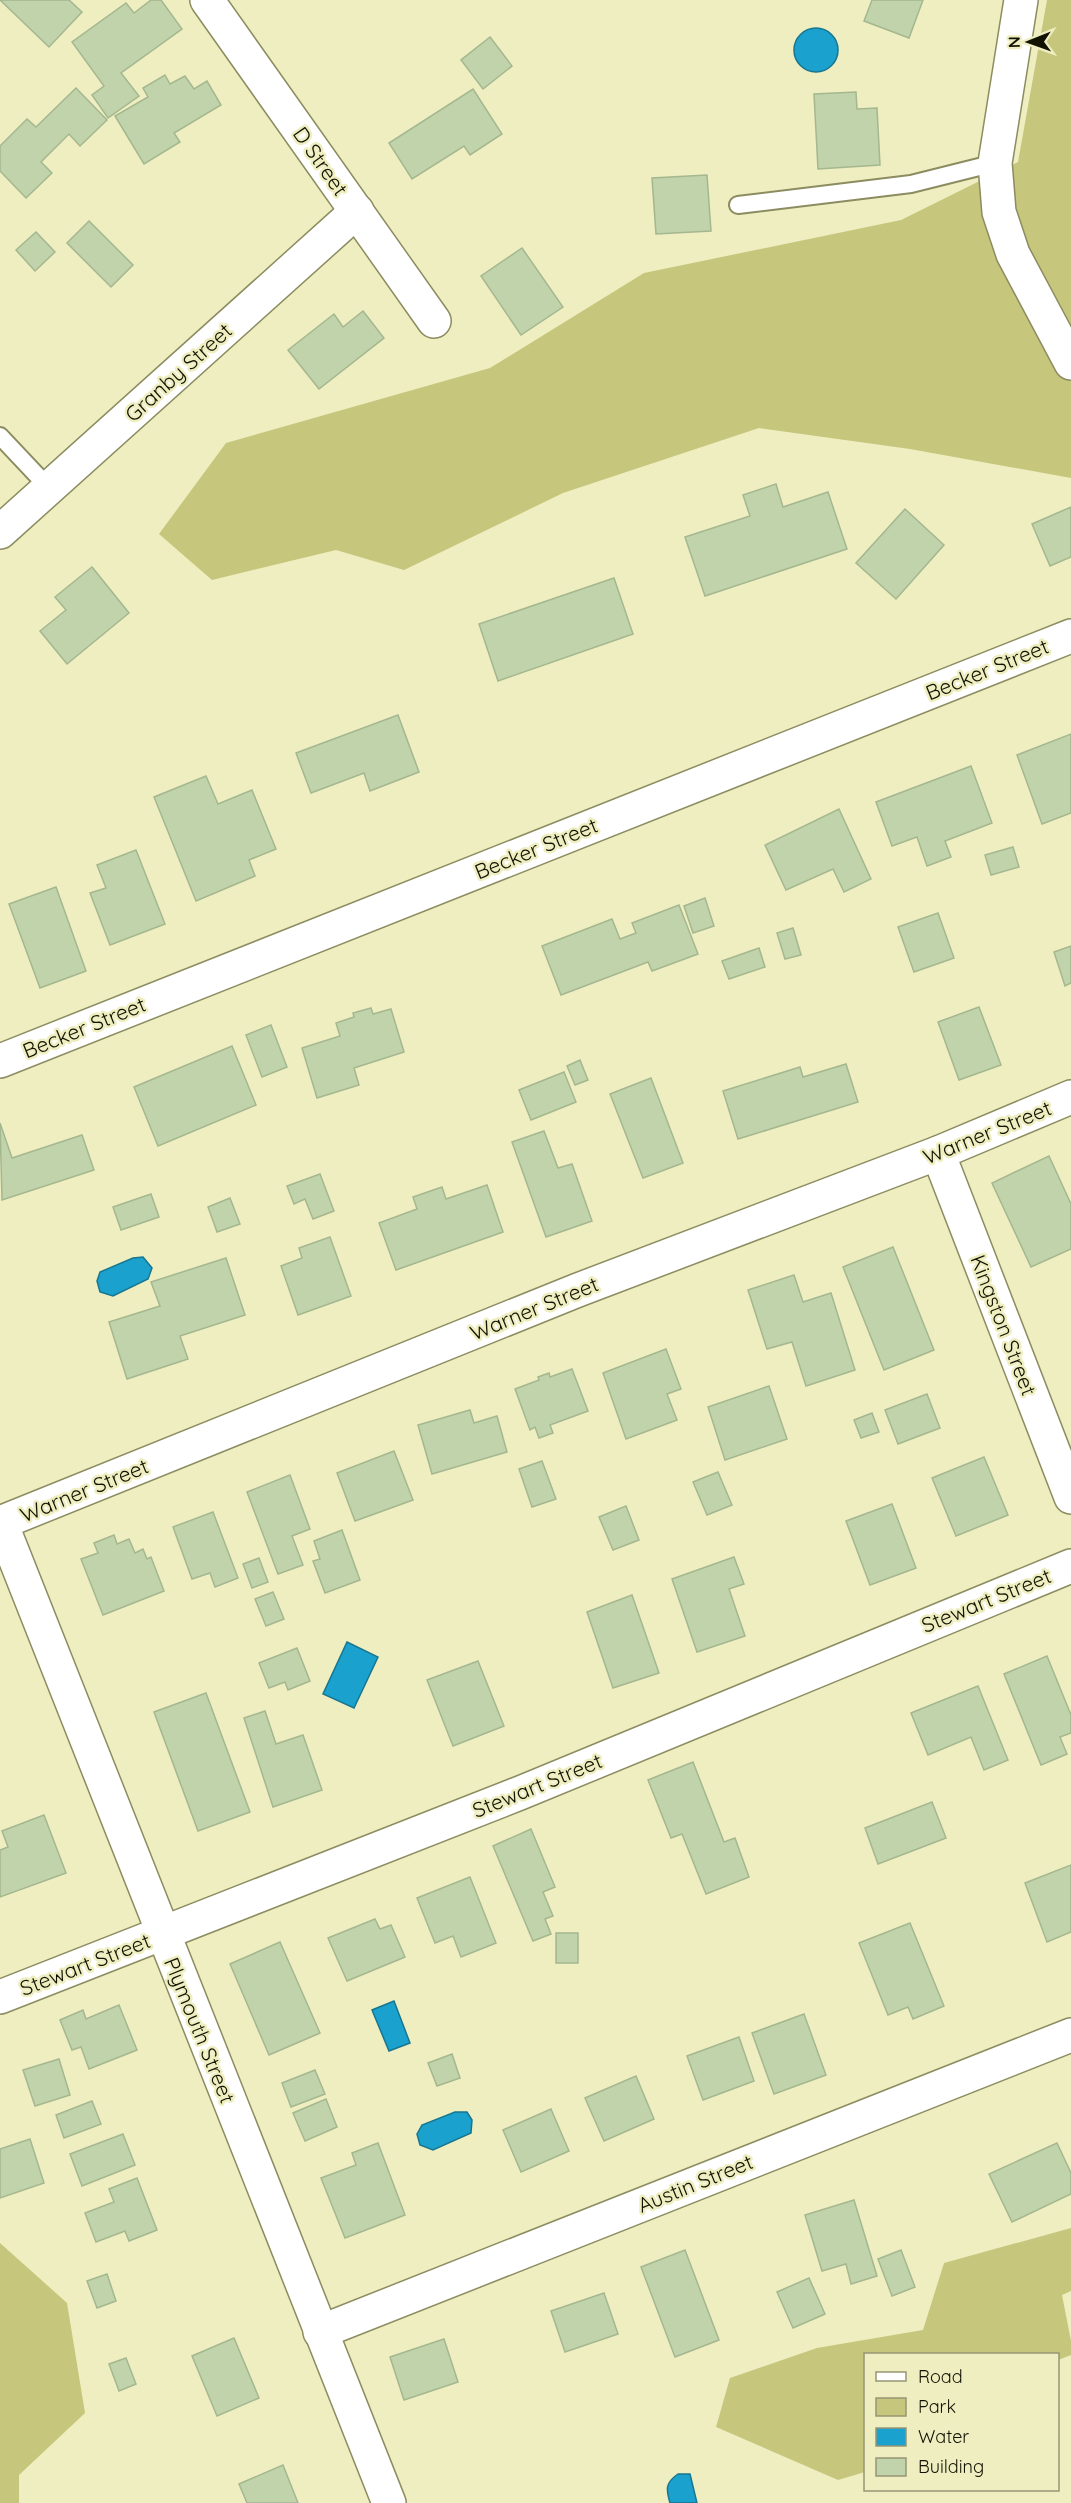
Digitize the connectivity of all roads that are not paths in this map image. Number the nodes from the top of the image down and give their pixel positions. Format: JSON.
{"nodes":[{"id":1,"x":207,"y":0,"type":"edge"},
{"id":2,"x":1021,"y":0,"type":"edge"},
{"id":3,"x":994,"y":163,"type":"junction"},
{"id":4,"x":738,"y":205,"type":"dead end"},
{"id":5,"x":357,"y":211,"type":"junction"},
{"id":6,"x":434,"y":321,"type":"dead end"},
{"id":7,"x":1071,"y":363,"type":"edge"},
{"id":8,"x":0,"y":436,"type":"edge"},
{"id":9,"x":49,"y":488,"type":"junction"},
{"id":10,"x":0,"y":532,"type":"edge"},
{"id":11,"x":1071,"y":636,"type":"edge"},
{"id":12,"x":0,"y":1061,"type":"edge"},
{"id":13,"x":1071,"y":1097,"type":"edge"},
{"id":14,"x":938,"y":1152,"type":"junction"},
{"id":15,"x":1071,"y":1497,"type":"edge"},
{"id":16,"x":0,"y":1523,"type":"edge"},
{"id":17,"x":1071,"y":1566,"type":"edge"},
{"id":18,"x":162,"y":1934,"type":"junction"},
{"id":19,"x":0,"y":1997,"type":"edge"},
{"id":20,"x":1071,"y":2035,"type":"edge"},
{"id":21,"x":320,"y":2332,"type":"junction"},
{"id":22,"x":389,"y":2503,"type":"edge"}],
"edges":[{"from":1,"to":5,"type":"street","name":"D Street"},
{"from":2,"to":3,"type":"street"},
{"from":3,"to":4,"type":"lane"},
{"from":3,"to":7,"type":"street"},
{"from":5,"to":6,"type":"street","name":"D Street"},
{"from":5,"to":9,"type":"street","name":"Granby Street"},
{"from":8,"to":9,"type":"lane"},
{"from":9,"to":10,"type":"street","name":"Granby Street"},
{"from":11,"to":12,"type":"street","name":"Becker Street"},
{"from":13,"to":14,"type":"street","name":"Warner Street"},
{"from":14,"to":15,"type":"street","name":"Kingston Street"},
{"from":14,"to":16,"type":"street","name":"Warner Street"},
{"from":16,"to":18,"type":"street","name":"Plymouth Street"},
{"from":17,"to":18,"type":"street","name":"Stewart Street"},
{"from":18,"to":19,"type":"street","name":"Stewart Street"},
{"from":18,"to":21,"type":"street","name":"Plymouth Street"},
{"from":20,"to":21,"type":"street","name":"Austin Street"},
{"from":21,"to":22,"type":"street","name":"Plymouth Street"}]}
